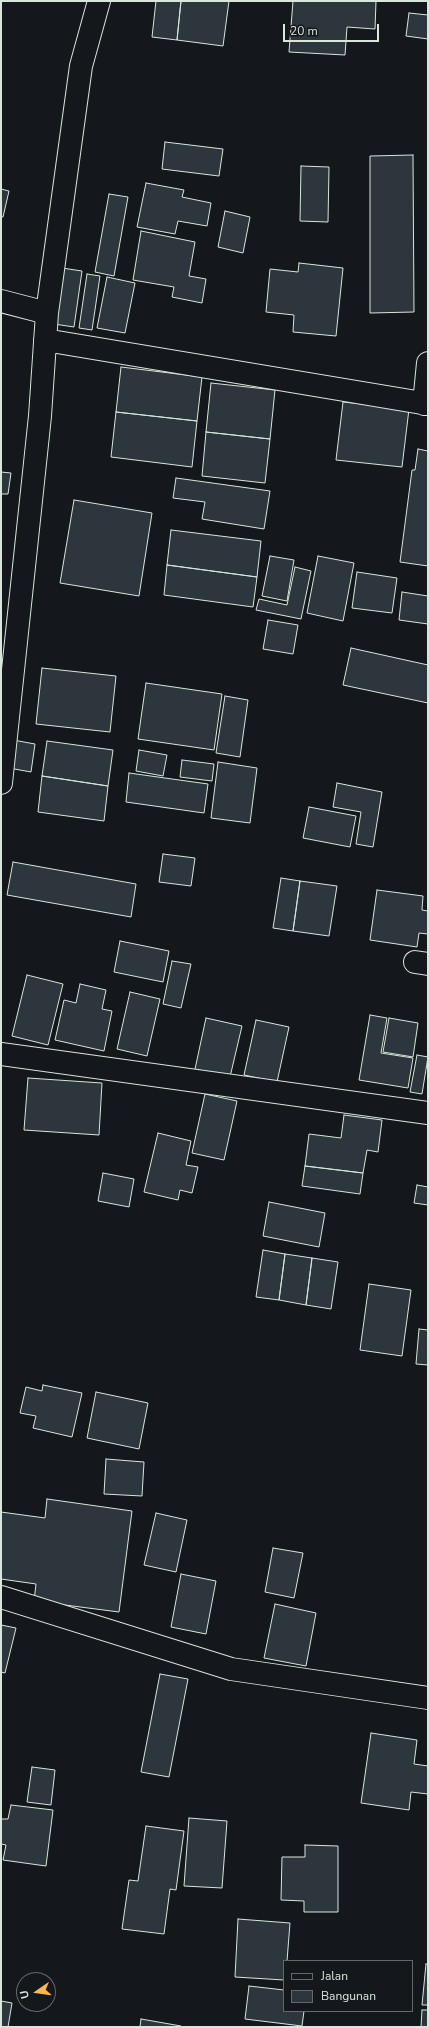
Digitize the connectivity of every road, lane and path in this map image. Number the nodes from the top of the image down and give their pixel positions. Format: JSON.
{"nodes":[{"id":1,"x":99,"y":1,"type":"edge"},
{"id":2,"x":1,"y":301,"type":"edge"},
{"id":3,"x":47,"y":312,"type":"junction"},
{"id":4,"x":45,"y":340,"type":"junction"},
{"id":5,"x":428,"y":363,"type":"edge"},
{"id":6,"x":426,"y":404,"type":"edge"},
{"id":7,"x":1,"y":783,"type":"edge"},
{"id":8,"x":1,"y":1054,"type":"edge"},
{"id":9,"x":428,"y":1113,"type":"edge"},
{"id":10,"x":1,"y":1597,"type":"edge"},
{"id":11,"x":428,"y":1698,"type":"edge"}],
"edges":[{"from":1,"to":3,"type":"street"},
{"from":2,"to":3,"type":"street"},
{"from":3,"to":4,"type":"street"},
{"from":4,"to":6,"type":"street"},
{"from":4,"to":7,"type":"street"},
{"from":5,"to":6,"type":"street"},
{"from":8,"to":9,"type":"street"},
{"from":10,"to":11,"type":"street"}]}
